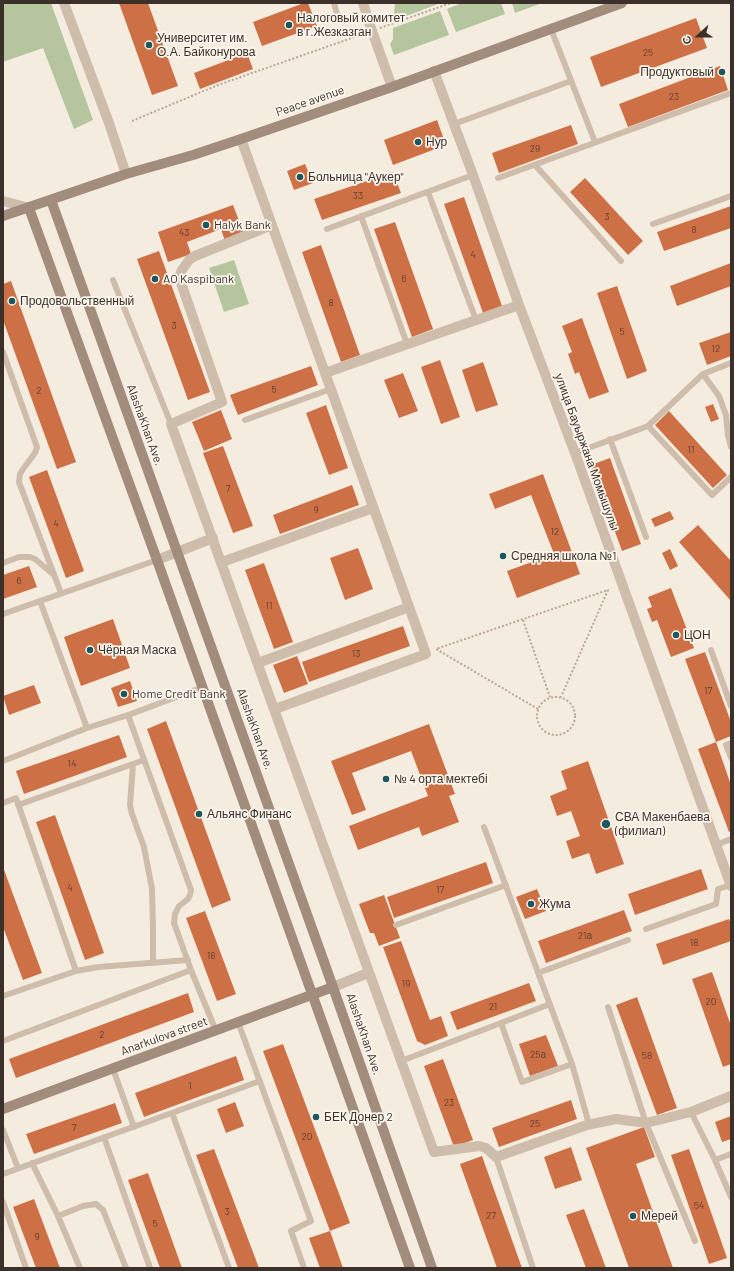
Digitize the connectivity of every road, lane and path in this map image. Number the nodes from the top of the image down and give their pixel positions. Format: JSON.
{"nodes":[{"id":1,"x":64,"y":3,"type":"edge"},
{"id":2,"x":334,"y":3,"type":"edge"},
{"id":3,"x":363,"y":3,"type":"edge"},
{"id":4,"x":451,"y":3,"type":"edge"},
{"id":5,"x":622,"y":3,"type":"edge"},
{"id":6,"x":443,"y":4,"type":"edge"},
{"id":7,"x":337,"y":14,"type":"dead end"},
{"id":8,"x":551,"y":29,"type":"junction"},
{"id":9,"x":372,"y":31,"type":"junction"},
{"id":10,"x":434,"y":71,"type":"junction"},
{"id":11,"x":571,"y":81,"type":"junction"},
{"id":12,"x":392,"y":87,"type":"junction"},
{"id":13,"x":731,"y":93,"type":"edge"},
{"id":14,"x":132,"y":121,"type":"dead end"},
{"id":15,"x":454,"y":124,"type":"junction"},
{"id":16,"x":241,"y":139,"type":"junction"},
{"id":17,"x":595,"y":142,"type":"junction"},
{"id":18,"x":535,"y":165,"type":"junction"},
{"id":19,"x":126,"y":174,"type":"junction"},
{"id":20,"x":473,"y":175,"type":"junction"},
{"id":21,"x":498,"y":178,"type":"dead end"},
{"id":22,"x":428,"y":192,"type":"junction"},
{"id":23,"x":731,"y":196,"type":"edge"},
{"id":24,"x":51,"y":200,"type":"junction"},
{"id":25,"x":3,"y":201,"type":"edge"},
{"id":26,"x":29,"y":208,"type":"junction"},
{"id":27,"x":3,"y":216,"type":"edge"},
{"id":28,"x":361,"y":216,"type":"junction"},
{"id":29,"x":653,"y":224,"type":"dead end"},
{"id":30,"x":272,"y":225,"type":"junction"},
{"id":31,"x":326,"y":229,"type":"dead end"},
{"id":32,"x":621,"y":261,"type":"dead end"},
{"id":33,"x":113,"y":280,"type":"dead end"},
{"id":34,"x":519,"y":305,"type":"junction"},
{"id":35,"x":476,"y":320,"type":"junction"},
{"id":36,"x":407,"y":344,"type":"junction"},
{"id":37,"x":3,"y":352,"type":"edge"},
{"id":38,"x":731,"y":363,"type":"edge"},
{"id":39,"x":325,"y":373,"type":"junction"},
{"id":40,"x":703,"y":374,"type":"junction"},
{"id":41,"x":330,"y":389,"type":"junction"},
{"id":42,"x":245,"y":420,"type":"dead end"},
{"id":43,"x":171,"y":424,"type":"junction"},
{"id":44,"x":648,"y":426,"type":"junction"},
{"id":45,"x":610,"y":440,"type":"junction"},
{"id":46,"x":731,"y":447,"type":"edge"},
{"id":47,"x":575,"y":453,"type":"junction"},
{"id":48,"x":731,"y":477,"type":"edge"},
{"id":49,"x":373,"y":508,"type":"junction"},
{"id":50,"x":213,"y":538,"type":"junction"},
{"id":51,"x":646,"y":538,"type":"dead end"},
{"id":52,"x":177,"y":553,"type":"junction"},
{"id":53,"x":157,"y":560,"type":"junction"},
{"id":54,"x":222,"y":562,"type":"junction"},
{"id":55,"x":3,"y":563,"type":"edge"},
{"id":56,"x":55,"y":577,"type":"junction"},
{"id":57,"x":61,"y":593,"type":"junction"},
{"id":58,"x":40,"y":601,"type":"junction"},
{"id":59,"x":409,"y":607,"type":"junction"},
{"id":60,"x":3,"y":614,"type":"edge"},
{"id":61,"x":523,"y":620,"type":"junction"},
{"id":62,"x":711,"y":650,"type":"dead end"},
{"id":63,"x":258,"y":663,"type":"junction"},
{"id":64,"x":202,"y":687,"type":"junction"},
{"id":65,"x":550,"y":697,"type":"junction"},
{"id":66,"x":561,"y":697,"type":"junction"},
{"id":67,"x":731,"y":706,"type":"edge"},
{"id":68,"x":274,"y":709,"type":"junction"},
{"id":69,"x":538,"y":709,"type":"junction"},
{"id":70,"x":128,"y":715,"type":"junction"},
{"id":71,"x":87,"y":728,"type":"junction"},
{"id":72,"x":731,"y":743,"type":"edge"},
{"id":73,"x":731,"y":758,"type":"edge"},
{"id":74,"x":144,"y":760,"type":"junction"},
{"id":75,"x":3,"y":761,"type":"edge"},
{"id":76,"x":133,"y":764,"type":"junction"},
{"id":77,"x":3,"y":803,"type":"edge"},
{"id":78,"x":18,"y":805,"type":"junction"},
{"id":79,"x":484,"y":828,"type":"dead end"},
{"id":80,"x":731,"y":839,"type":"edge"},
{"id":81,"x":716,"y":845,"type":"junction"},
{"id":82,"x":506,"y":885,"type":"junction"},
{"id":83,"x":731,"y":886,"type":"edge"},
{"id":84,"x":396,"y":925,"type":"dead end"},
{"id":85,"x":646,"y":929,"type":"dead end"},
{"id":86,"x":628,"y":940,"type":"dead end"},
{"id":87,"x":188,"y":960,"type":"junction"},
{"id":88,"x":152,"y":963,"type":"junction"},
{"id":89,"x":191,"y":970,"type":"junction"},
{"id":90,"x":76,"y":971,"type":"junction"},
{"id":91,"x":368,"y":973,"type":"junction"},
{"id":92,"x":538,"y":973,"type":"junction"},
{"id":93,"x":333,"y":987,"type":"junction"},
{"id":94,"x":313,"y":994,"type":"junction"},
{"id":95,"x":3,"y":996,"type":"edge"},
{"id":96,"x":550,"y":1004,"type":"junction"},
{"id":97,"x":608,"y":1007,"type":"dead end"},
{"id":98,"x":238,"y":1022,"type":"junction"},
{"id":99,"x":501,"y":1023,"type":"junction"},
{"id":100,"x":216,"y":1031,"type":"junction"},
{"id":101,"x":3,"y":1041,"type":"edge"},
{"id":102,"x":401,"y":1061,"type":"junction"},
{"id":103,"x":572,"y":1064,"type":"junction"},
{"id":104,"x":114,"y":1069,"type":"junction"},
{"id":105,"x":260,"y":1081,"type":"junction"},
{"id":106,"x":731,"y":1096,"type":"edge"},
{"id":107,"x":3,"y":1109,"type":"edge"},
{"id":108,"x":691,"y":1112,"type":"junction"},
{"id":109,"x":172,"y":1113,"type":"junction"},
{"id":110,"x":646,"y":1123,"type":"junction"},
{"id":111,"x":589,"y":1124,"type":"junction"},
{"id":112,"x":134,"y":1126,"type":"junction"},
{"id":113,"x":3,"y":1130,"type":"edge"},
{"id":114,"x":104,"y":1138,"type":"junction"},
{"id":115,"x":731,"y":1154,"type":"edge"},
{"id":116,"x":496,"y":1157,"type":"junction"},
{"id":117,"x":715,"y":1160,"type":"junction"},
{"id":118,"x":32,"y":1163,"type":"junction"},
{"id":119,"x":18,"y":1168,"type":"junction"},
{"id":120,"x":3,"y":1174,"type":"edge"},
{"id":121,"x":731,"y":1197,"type":"edge"},
{"id":122,"x":3,"y":1202,"type":"edge"},
{"id":123,"x":58,"y":1216,"type":"junction"},
{"id":124,"x":695,"y":1241,"type":"dead end"},
{"id":125,"x":26,"y":1268,"type":"edge"},
{"id":126,"x":80,"y":1268,"type":"edge"},
{"id":127,"x":126,"y":1268,"type":"edge"},
{"id":128,"x":150,"y":1268,"type":"edge"},
{"id":129,"x":229,"y":1268,"type":"edge"},
{"id":130,"x":304,"y":1268,"type":"edge"},
{"id":131,"x":410,"y":1268,"type":"edge"},
{"id":132,"x":432,"y":1268,"type":"edge"},
{"id":133,"x":533,"y":1268,"type":"edge"}],
"edges":[{"from":1,"to":19,"type":"street"},
{"from":2,"to":7,"type":"lane"},
{"from":3,"to":9,"type":"street"},
{"from":4,"to":6,"type":"path"},
{"from":5,"to":8,"type":"main road","name":"Peace avenue"},
{"from":6,"to":9,"type":"path"},
{"from":8,"to":10,"type":"main road","name":"Peace avenue"},
{"from":8,"to":11,"type":"lane"},
{"from":9,"to":12,"type":"street"},
{"from":9,"to":14,"type":"path"},
{"from":10,"to":12,"type":"main road","name":"Peace avenue"},
{"from":10,"to":15,"type":"street","name":"улица Бауыржана Момышулы"},
{"from":11,"to":15,"type":"lane"},
{"from":11,"to":17,"type":"lane"},
{"from":12,"to":16,"type":"main road","name":"Peace avenue"},
{"from":13,"to":17,"type":"lane"},
{"from":15,"to":20,"type":"street","name":"улица Бауыржана Момышулы"},
{"from":16,"to":19,"type":"main road","name":"Peace avenue"},
{"from":16,"to":30,"type":"street"},
{"from":17,"to":18,"type":"lane"},
{"from":18,"to":21,"type":"lane"},
{"from":18,"to":32,"type":"lane"},
{"from":19,"to":24,"type":"main road","name":"Peace avenue"},
{"from":20,"to":22,"type":"lane"},
{"from":20,"to":34,"type":"street","name":"улица Бауыржана Момышулы"},
{"from":22,"to":28,"type":"lane"},
{"from":22,"to":35,"type":"lane"},
{"from":23,"to":29,"type":"lane"},
{"from":24,"to":26,"type":"main road","name":"Peace avenue"},
{"from":24,"to":52,"type":"main road","name":"AlashaKhan Ave."},
{"from":25,"to":26,"type":"street"},
{"from":26,"to":27,"type":"main road","name":"Peace avenue"},
{"from":26,"to":53,"type":"main road"},
{"from":28,"to":31,"type":"lane"},
{"from":28,"to":36,"type":"lane"},
{"from":30,"to":39,"type":"street"},
{"from":30,"to":43,"type":"street"},
{"from":33,"to":43,"type":"lane"},
{"from":34,"to":35,"type":"street"},
{"from":34,"to":47,"type":"street","name":"улица Бауыржана Момышулы"},
{"from":35,"to":36,"type":"street"},
{"from":36,"to":39,"type":"street"},
{"from":37,"to":56,"type":"lane"},
{"from":38,"to":40,"type":"lane"},
{"from":39,"to":41,"type":"street"},
{"from":40,"to":44,"type":"lane"},
{"from":40,"to":46,"type":"lane"},
{"from":41,"to":42,"type":"lane"},
{"from":41,"to":49,"type":"street"},
{"from":43,"to":50,"type":"street"},
{"from":44,"to":45,"type":"lane"},
{"from":44,"to":48,"type":"lane"},
{"from":45,"to":47,"type":"lane"},
{"from":45,"to":51,"type":"lane"},
{"from":47,"to":81,"type":"street","name":"улица Бауыржана Момышулы"},
{"from":49,"to":54,"type":"street"},
{"from":49,"to":59,"type":"street"},
{"from":50,"to":52,"type":"street"},
{"from":50,"to":54,"type":"street"},
{"from":52,"to":53,"type":"street"},
{"from":52,"to":93,"type":"main road","name":"AlashaKhan Ave."},
{"from":53,"to":57,"type":"lane"},
{"from":53,"to":64,"type":"main road"},
{"from":54,"to":63,"type":"street"},
{"from":55,"to":56,"type":"lane"},
{"from":56,"to":57,"type":"lane"},
{"from":57,"to":58,"type":"lane"},
{"from":58,"to":60,"type":"lane"},
{"from":58,"to":71,"type":"lane"},
{"from":59,"to":63,"type":"street"},
{"from":59,"to":68,"type":"street"},
{"from":61,"to":65,"type":"path"},
{"from":61,"to":66,"type":"path"},
{"from":61,"to":69,"type":"path"},
{"from":62,"to":67,"type":"lane"},
{"from":63,"to":68,"type":"street"},
{"from":64,"to":70,"type":"lane"},
{"from":64,"to":94,"type":"main road"},
{"from":65,"to":66,"type":"path"},
{"from":65,"to":69,"type":"path"},
{"from":66,"to":69,"type":"path"},
{"from":68,"to":91,"type":"street"},
{"from":70,"to":71,"type":"lane"},
{"from":70,"to":74,"type":"lane"},
{"from":71,"to":75,"type":"lane"},
{"from":72,"to":73,"type":"lane"},
{"from":74,"to":76,"type":"lane"},
{"from":74,"to":87,"type":"lane"},
{"from":76,"to":78,"type":"lane"},
{"from":76,"to":88,"type":"lane"},
{"from":77,"to":78,"type":"lane"},
{"from":78,"to":90,"type":"lane"},
{"from":79,"to":82,"type":"lane"},
{"from":80,"to":81,"type":"lane"},
{"from":81,"to":83,"type":"street","name":"улица Бауыржана Момышулы"},
{"from":82,"to":84,"type":"lane"},
{"from":82,"to":92,"type":"lane"},
{"from":83,"to":85,"type":"lane"},
{"from":86,"to":92,"type":"lane"},
{"from":87,"to":88,"type":"lane"},
{"from":87,"to":89,"type":"lane"},
{"from":88,"to":90,"type":"lane"},
{"from":89,"to":100,"type":"lane"},
{"from":89,"to":101,"type":"lane"},
{"from":90,"to":95,"type":"lane"},
{"from":91,"to":93,"type":"street"},
{"from":91,"to":102,"type":"street"},
{"from":92,"to":96,"type":"lane"},
{"from":93,"to":94,"type":"main road","name":"Anarkulova street"},
{"from":93,"to":132,"type":"main road","name":"AlashaKhan Ave."},
{"from":94,"to":98,"type":"main road","name":"Anarkulova street"},
{"from":94,"to":131,"type":"main road"},
{"from":96,"to":99,"type":"lane"},
{"from":96,"to":103,"type":"lane"},
{"from":97,"to":110,"type":"lane"},
{"from":98,"to":100,"type":"main road","name":"Anarkulova street"},
{"from":98,"to":105,"type":"lane"},
{"from":99,"to":102,"type":"lane"},
{"from":99,"to":103,"type":"lane"},
{"from":100,"to":104,"type":"main road","name":"Anarkulova street"},
{"from":102,"to":116,"type":"street"},
{"from":103,"to":111,"type":"lane"},
{"from":104,"to":107,"type":"main road","name":"Anarkulova street"},
{"from":104,"to":112,"type":"lane"},
{"from":105,"to":109,"type":"lane"},
{"from":105,"to":130,"type":"lane"},
{"from":106,"to":108,"type":"street"},
{"from":108,"to":110,"type":"street"},
{"from":108,"to":117,"type":"lane"},
{"from":109,"to":112,"type":"lane"},
{"from":109,"to":129,"type":"lane"},
{"from":110,"to":111,"type":"street"},
{"from":110,"to":124,"type":"lane"},
{"from":111,"to":116,"type":"street"},
{"from":112,"to":114,"type":"lane"},
{"from":113,"to":119,"type":"lane"},
{"from":114,"to":118,"type":"lane"},
{"from":114,"to":128,"type":"lane"},
{"from":115,"to":117,"type":"lane"},
{"from":116,"to":133,"type":"lane"},
{"from":117,"to":121,"type":"lane"},
{"from":118,"to":119,"type":"lane"},
{"from":118,"to":123,"type":"lane"},
{"from":119,"to":120,"type":"lane"},
{"from":122,"to":125,"type":"lane"},
{"from":123,"to":126,"type":"lane"},
{"from":123,"to":127,"type":"lane"}]}
